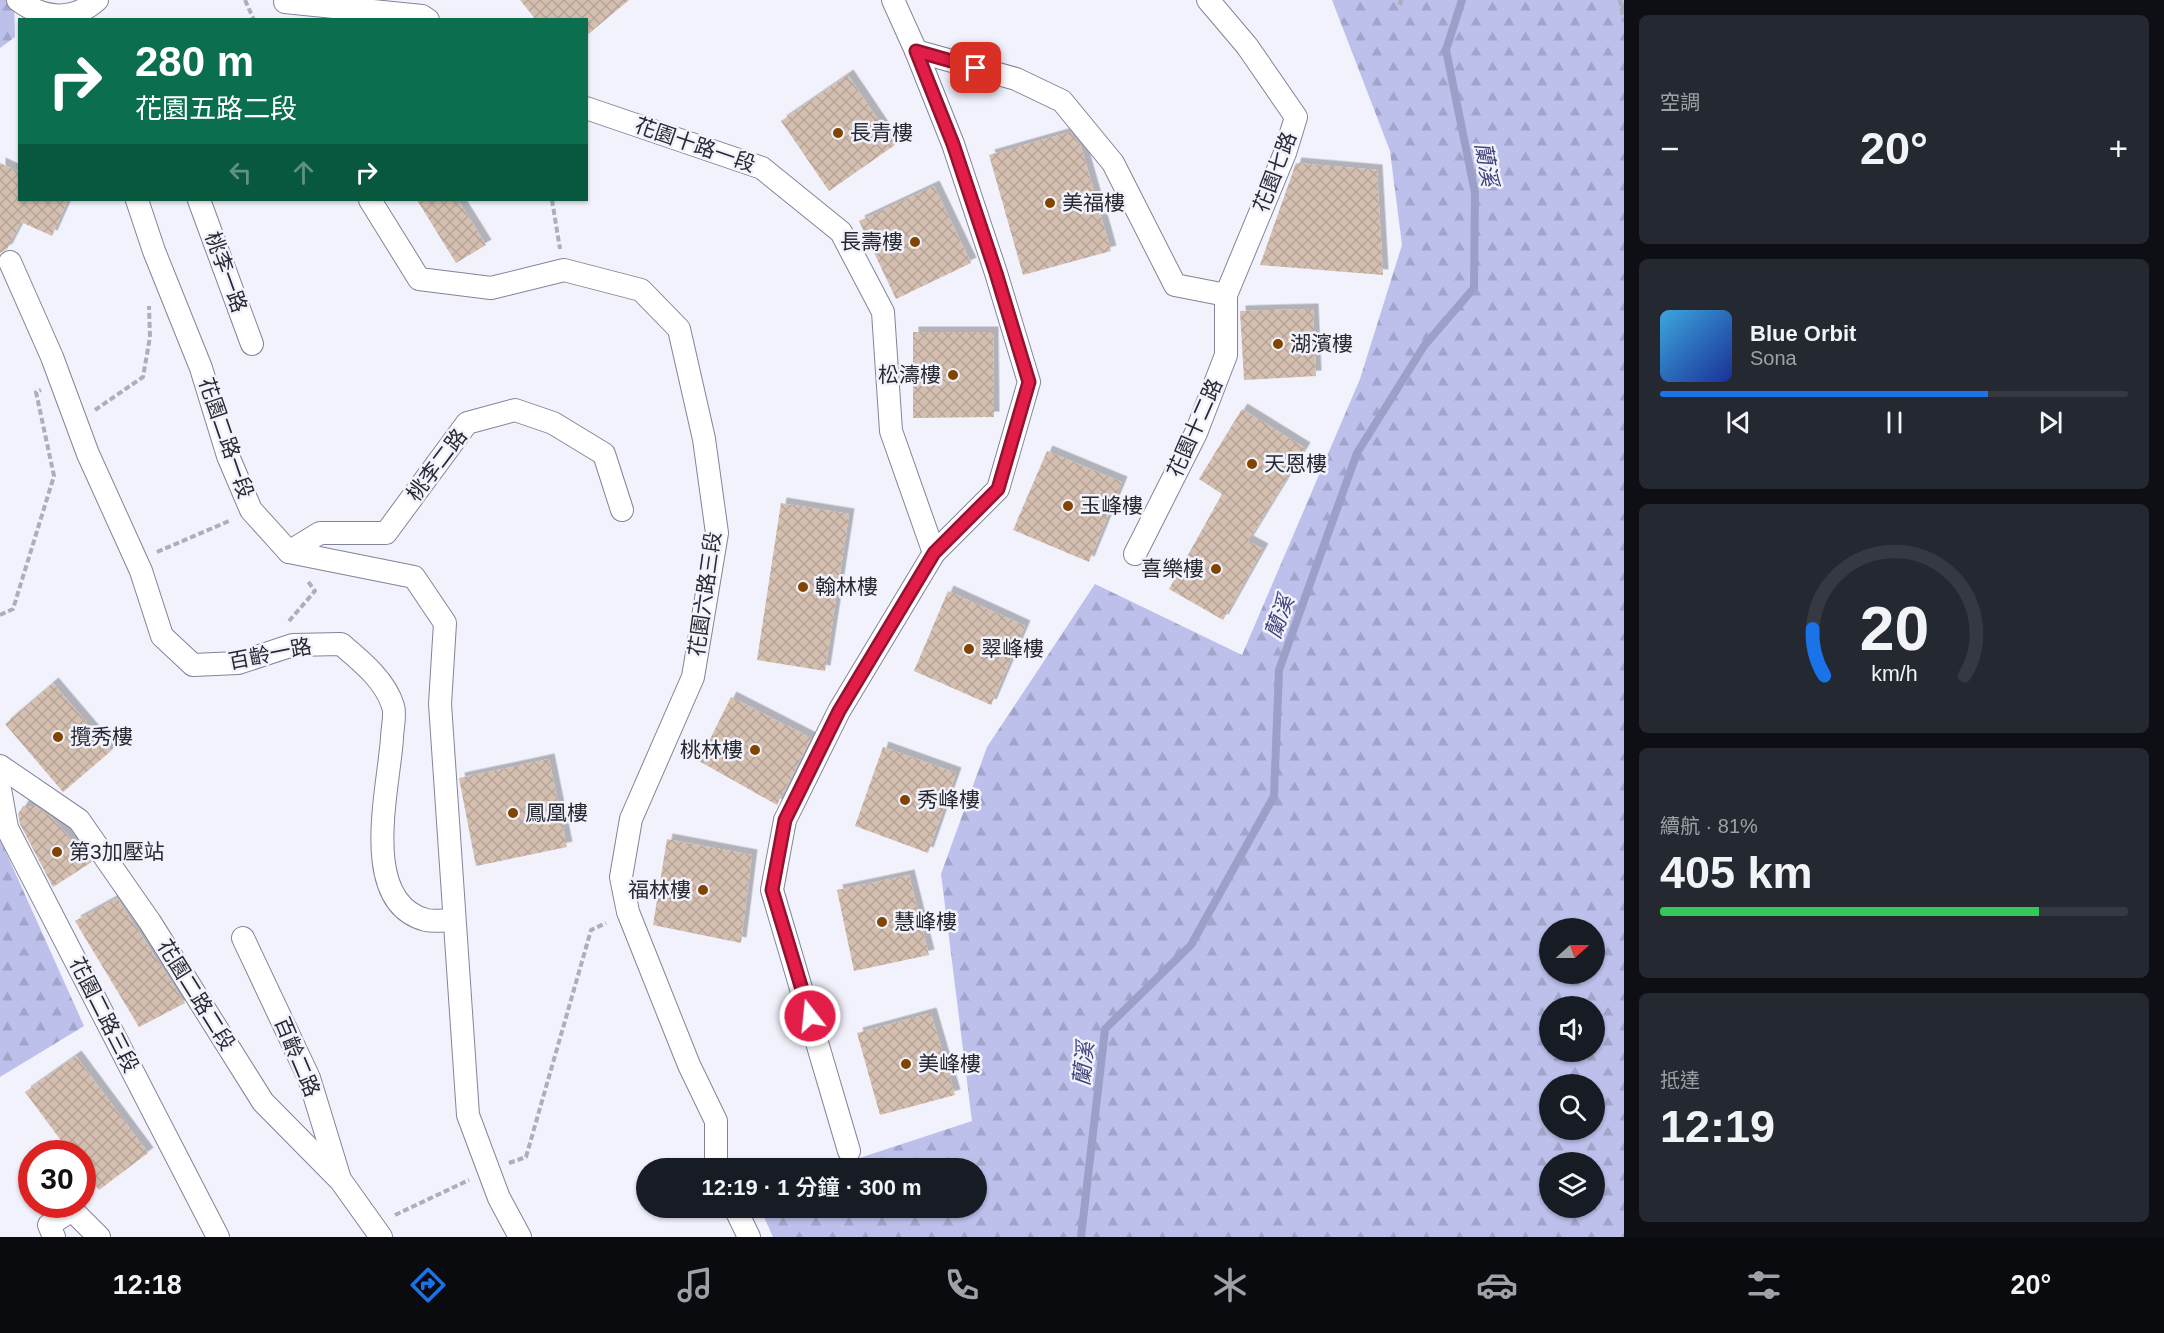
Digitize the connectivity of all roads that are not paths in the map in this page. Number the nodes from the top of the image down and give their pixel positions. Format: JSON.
{"nodes":[{"id":1,"x":18,"y":0,"type":"edge"},
{"id":2,"x":893,"y":0,"type":"edge"},
{"id":3,"x":1208,"y":0,"type":"edge"},
{"id":4,"x":287,"y":7,"type":"edge"},
{"id":5,"x":94,"y":11,"type":"edge"},
{"id":6,"x":424,"y":12,"type":"edge"},
{"id":7,"x":49,"y":17,"type":"edge"},
{"id":8,"x":916,"y":51,"type":"junction"},
{"id":9,"x":588,"y":109,"type":"edge"},
{"id":10,"x":137,"y":201,"type":"edge"},
{"id":11,"x":199,"y":201,"type":"edge"},
{"id":12,"x":371,"y":201,"type":"edge"},
{"id":13,"x":10,"y":262,"type":"dead end"},
{"id":14,"x":1226,"y":296,"type":"junction"},
{"id":15,"x":252,"y":344,"type":"dead end"},
{"id":16,"x":622,"y":510,"type":"dead end"},
{"id":17,"x":289,"y":552,"type":"junction"},
{"id":18,"x":934,"y":553,"type":"junction"},
{"id":19,"x":1135,"y":554,"type":"dead end"},
{"id":20,"x":0,"y":766,"type":"edge"},
{"id":21,"x":0,"y":789,"type":"edge"},
{"id":22,"x":453,"y":920,"type":"junction"},
{"id":23,"x":243,"y":938,"type":"dead end"},
{"id":24,"x":849,"y":1151,"type":"dead end"},
{"id":25,"x":716,"y":1158,"type":"edge"},
{"id":26,"x":340,"y":1180,"type":"junction"},
{"id":27,"x":739,"y":1218,"type":"edge"},
{"id":28,"x":377,"y":1232,"type":"edge"},
{"id":29,"x":54,"y":1237,"type":"edge"},
{"id":30,"x":99,"y":1237,"type":"edge"},
{"id":31,"x":218,"y":1237,"type":"edge"},
{"id":32,"x":520,"y":1237,"type":"edge"},
{"id":33,"x":748,"y":1237,"type":"edge"}],
"edges":[{"from":1,"to":7,"type":"street"},
{"from":2,"to":8,"type":"street"},
{"from":3,"to":14,"type":"street","name":"花園七路"},
{"from":4,"to":6,"type":"street"},
{"from":5,"to":7,"type":"street"},
{"from":8,"to":14,"type":"street"},
{"from":8,"to":18,"type":"street"},
{"from":9,"to":18,"type":"street","name":"花園十路一段"},
{"from":10,"to":17,"type":"street","name":"花園二路一段"},
{"from":11,"to":15,"type":"street","name":"桃李一路"},
{"from":12,"to":25,"type":"street","name":"花園六路三段"},
{"from":13,"to":22,"type":"street","name":"百齡一路"},
{"from":14,"to":19,"type":"street","name":"花園十二路"},
{"from":16,"to":17,"type":"street","name":"桃李二路"},
{"from":17,"to":22,"type":"street"},
{"from":18,"to":24,"type":"street"},
{"from":20,"to":26,"type":"street","name":"花園二路二段"},
{"from":21,"to":31,"type":"street","name":"花園二路三段"},
{"from":22,"to":32,"type":"street"},
{"from":23,"to":26,"type":"street","name":"百齡二路"},
{"from":26,"to":28,"type":"street","name":"花園二路二段"},
{"from":27,"to":33,"type":"street"},
{"from":29,"to":30,"type":"street"}]}
